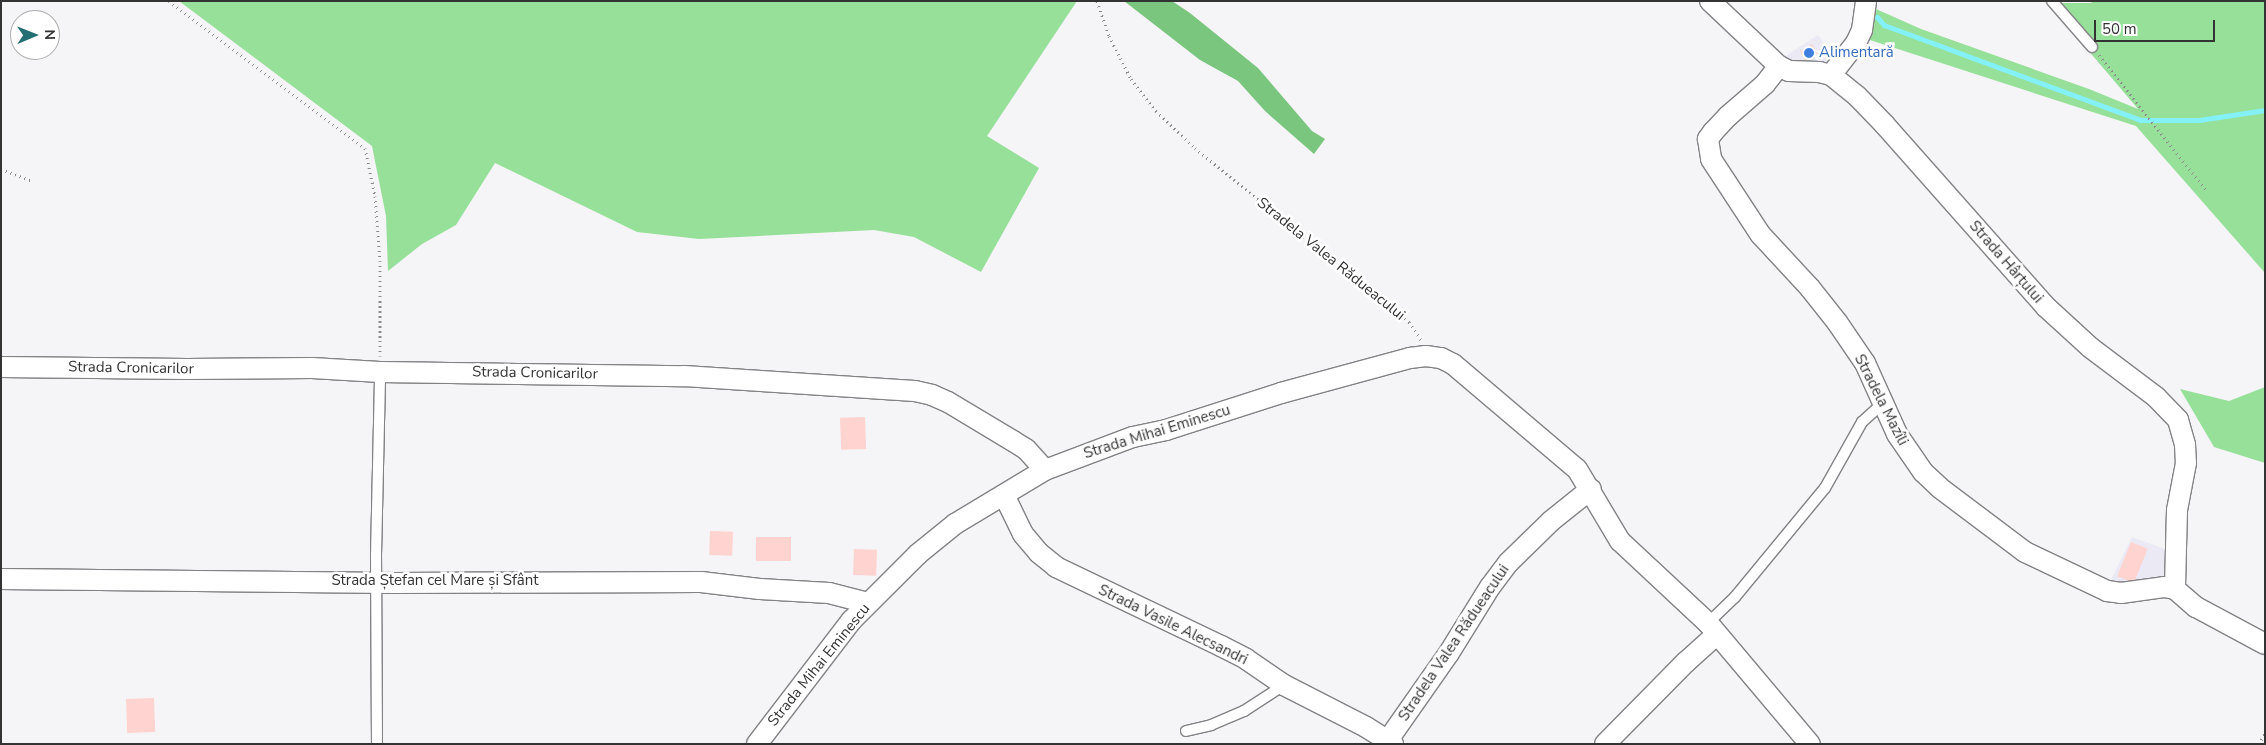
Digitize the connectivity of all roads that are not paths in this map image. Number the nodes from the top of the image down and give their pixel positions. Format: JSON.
{"nodes":[{"id":1,"x":1710,"y":1,"type":"edge"},
{"id":2,"x":1866,"y":1,"type":"edge"},
{"id":3,"x":2052,"y":1,"type":"edge"},
{"id":4,"x":2092,"y":47,"type":"road end"},
{"id":5,"x":1779,"y":66,"type":"junction"},
{"id":6,"x":1831,"y":75,"type":"junction"},
{"id":7,"x":1,"y":366,"type":"edge"},
{"id":8,"x":380,"y":372,"type":"junction"},
{"id":9,"x":1883,"y":403,"type":"junction"},
{"id":10,"x":1045,"y":470,"type":"junction"},
{"id":11,"x":1591,"y":489,"type":"junction"},
{"id":12,"x":1004,"y":495,"type":"junction"},
{"id":13,"x":1,"y":579,"type":"edge"},
{"id":14,"x":376,"y":582,"type":"junction"},
{"id":15,"x":2175,"y":589,"type":"junction"},
{"id":16,"x":868,"y":603,"type":"junction"},
{"id":17,"x":1712,"y":629,"type":"junction"},
{"id":18,"x":2265,"y":644,"type":"edge"},
{"id":19,"x":1284,"y":685,"type":"junction"},
{"id":20,"x":1186,"y":731,"type":"dead end"},
{"id":21,"x":1390,"y":742,"type":"edge"},
{"id":22,"x":377,"y":744,"type":"edge"},
{"id":23,"x":757,"y":744,"type":"edge"},
{"id":24,"x":1605,"y":744,"type":"edge"},
{"id":25,"x":1810,"y":744,"type":"edge"}],
"edges":[{"from":1,"to":5,"type":"street"},
{"from":2,"to":6,"type":"street"},
{"from":3,"to":4,"type":"lane"},
{"from":5,"to":6,"type":"street"},
{"from":5,"to":9,"type":"street","name":"Stradela Mazîli"},
{"from":6,"to":15,"type":"street","name":"Strada Hârțului"},
{"from":7,"to":8,"type":"street","name":"Strada Cronicarilor"},
{"from":8,"to":10,"type":"street","name":"Strada Cronicarilor"},
{"from":8,"to":14,"type":"lane"},
{"from":9,"to":15,"type":"street","name":"Stradela Mazîli"},
{"from":9,"to":17,"type":"lane"},
{"from":10,"to":11,"type":"street","name":"Strada Mihai Eminescu"},
{"from":10,"to":12,"type":"street","name":"Strada Mihai Eminescu"},
{"from":11,"to":17,"type":"street"},
{"from":11,"to":21,"type":"street","name":"Stradela Valea Rădueacului"},
{"from":12,"to":16,"type":"street","name":"Strada Mihai Eminescu"},
{"from":12,"to":19,"type":"street","name":"Strada Vasile Alecsandri"},
{"from":13,"to":14,"type":"street","name":"Strada Ștefan cel Mare și Sfânt"},
{"from":14,"to":16,"type":"street","name":"Strada Ștefan cel Mare și Sfânt"},
{"from":14,"to":22,"type":"lane"},
{"from":15,"to":18,"type":"street"},
{"from":16,"to":23,"type":"street","name":"Strada Mihai Eminescu"},
{"from":17,"to":24,"type":"street"},
{"from":17,"to":25,"type":"street"},
{"from":19,"to":20,"type":"lane"},
{"from":19,"to":21,"type":"street","name":"Strada Vasile Alecsandri"}]}
